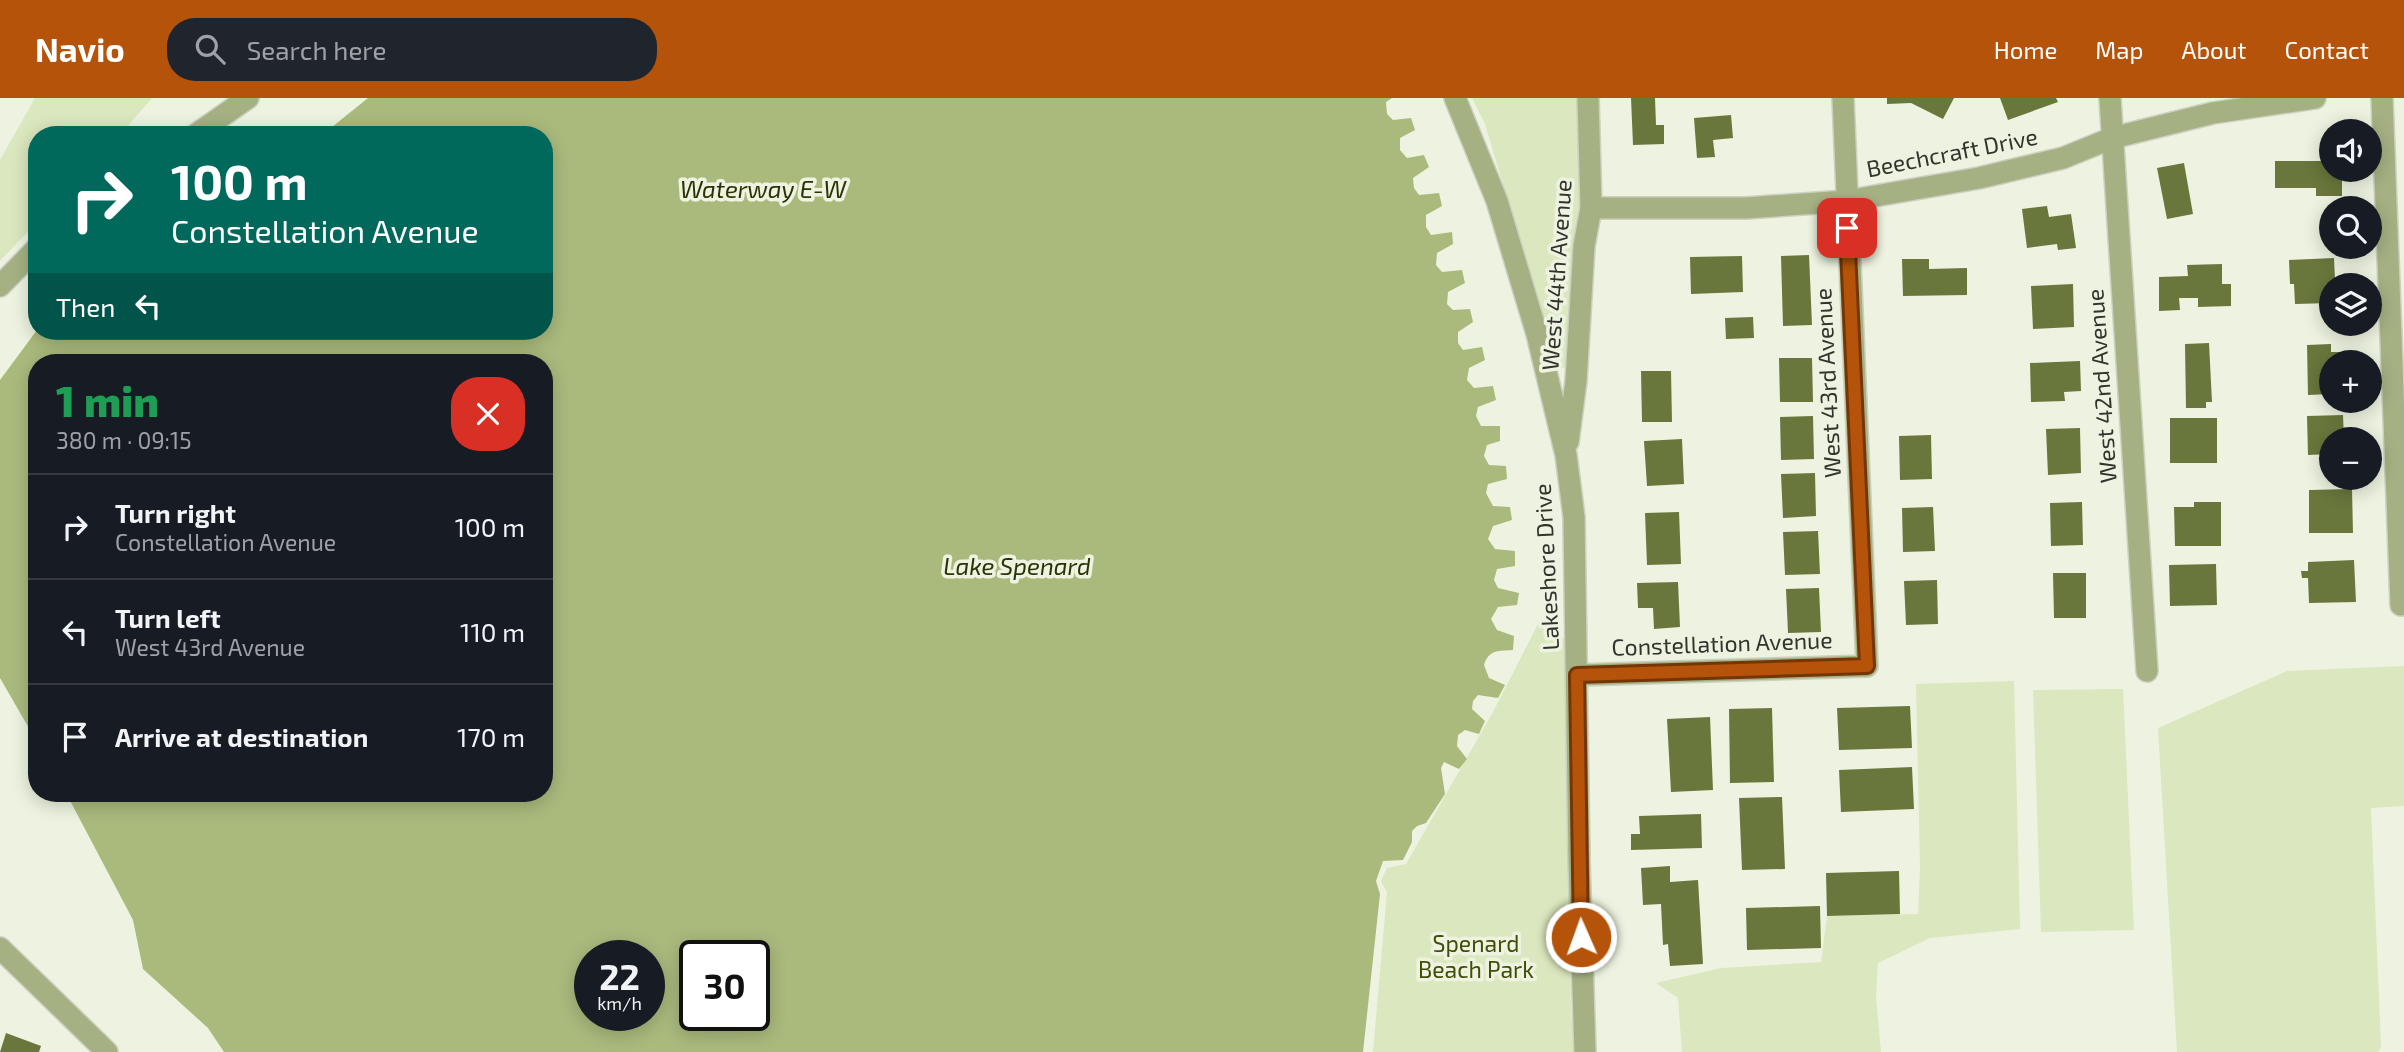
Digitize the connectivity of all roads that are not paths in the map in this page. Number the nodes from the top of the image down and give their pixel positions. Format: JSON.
{"nodes":[{"id":1,"x":248,"y":98,"type":"edge"},
{"id":2,"x":1455,"y":98,"type":"edge"},
{"id":3,"x":1588,"y":98,"type":"edge"},
{"id":4,"x":1843,"y":98,"type":"edge"},
{"id":5,"x":2110,"y":98,"type":"edge"},
{"id":6,"x":2315,"y":98,"type":"edge"},
{"id":7,"x":2382,"y":98,"type":"edge"},
{"id":8,"x":208,"y":126,"type":"edge"},
{"id":9,"x":2112,"y":138,"type":"junction"},
{"id":10,"x":1846,"y":201,"type":"junction"},
{"id":11,"x":1591,"y":208,"type":"junction"},
{"id":12,"x":28,"y":257,"type":"edge"},
{"id":13,"x":0,"y":286,"type":"edge"},
{"id":14,"x":1566,"y":455,"type":"junction"},
{"id":15,"x":2400,"y":605,"type":"dead end"},
{"id":16,"x":1867,"y":666,"type":"joint"},
{"id":17,"x":2147,"y":671,"type":"dead end"},
{"id":18,"x":1577,"y":675,"type":"junction"},
{"id":19,"x":0,"y":948,"type":"edge"},
{"id":20,"x":107,"y":1052,"type":"edge"},
{"id":21,"x":1585,"y":1052,"type":"edge"}],
"edges":[{"from":1,"to":8,"type":"street"},
{"from":2,"to":14,"type":"street","name":"Lakeshore Drive"},
{"from":3,"to":11,"type":"street","name":"West 44th Avenue"},
{"from":4,"to":10,"type":"street","name":"West 43rd Avenue"},
{"from":5,"to":9,"type":"street","name":"West 42nd Avenue"},
{"from":6,"to":9,"type":"street","name":"Beechcraft Drive"},
{"from":7,"to":15,"type":"street"},
{"from":9,"to":10,"type":"street","name":"Beechcraft Drive"},
{"from":9,"to":17,"type":"street","name":"West 42nd Avenue"},
{"from":10,"to":11,"type":"street","name":"Beechcraft Drive"},
{"from":10,"to":16,"type":"street","name":"West 43rd Avenue"},
{"from":11,"to":14,"type":"street","name":"West 44th Avenue"},
{"from":12,"to":13,"type":"street"},
{"from":14,"to":18,"type":"street","name":"Lakeshore Drive"},
{"from":16,"to":18,"type":"street","name":"Constellation Avenue"},
{"from":18,"to":21,"type":"street","name":"Lakeshore Drive"},
{"from":19,"to":20,"type":"street"}]}
